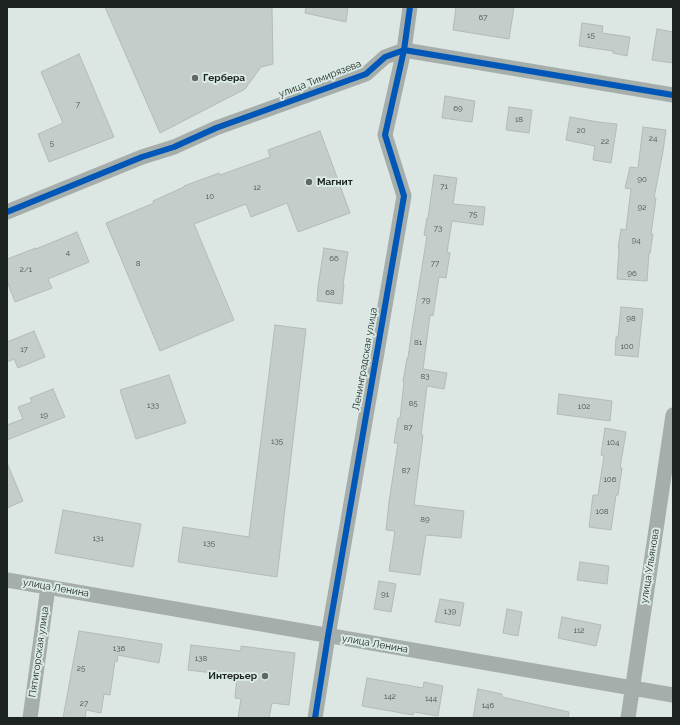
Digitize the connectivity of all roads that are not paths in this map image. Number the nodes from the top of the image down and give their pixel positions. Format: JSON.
{"nodes":[{"id":1,"x":410,"y":7,"type":"edge"},
{"id":2,"x":404,"y":50,"type":"junction"},
{"id":3,"x":673,"y":95,"type":"edge"},
{"id":4,"x":7,"y":212,"type":"edge"},
{"id":5,"x":673,"y":415,"type":"edge"},
{"id":6,"x":7,"y":580,"type":"edge"},
{"id":7,"x":48,"y":587,"type":"junction"},
{"id":8,"x":328,"y":636,"type":"junction"},
{"id":9,"x":632,"y":688,"type":"junction"},
{"id":10,"x":673,"y":695,"type":"edge"},
{"id":11,"x":30,"y":718,"type":"edge"},
{"id":12,"x":316,"y":718,"type":"edge"},
{"id":13,"x":628,"y":718,"type":"edge"}],
"edges":[{"from":1,"to":2,"type":"street","name":"Ленинградская улица"},
{"from":2,"to":3,"type":"street","name":"улица Тимирязева"},
{"from":2,"to":4,"type":"street","name":"улица Тимирязева"},
{"from":2,"to":8,"type":"street","name":"Ленинградская улица"},
{"from":5,"to":9,"type":"street","name":"улица Ульянова"},
{"from":6,"to":7,"type":"street","name":"улица Ленина"},
{"from":7,"to":8,"type":"street","name":"улица Ленина"},
{"from":7,"to":11,"type":"street","name":"Пятигорская улица"},
{"from":8,"to":9,"type":"street","name":"улица Ленина"},
{"from":8,"to":12,"type":"street","name":"Ленинградская улица"},
{"from":9,"to":10,"type":"street","name":"улица Ленина"},
{"from":9,"to":13,"type":"street","name":"улица Ульянова"}]}
